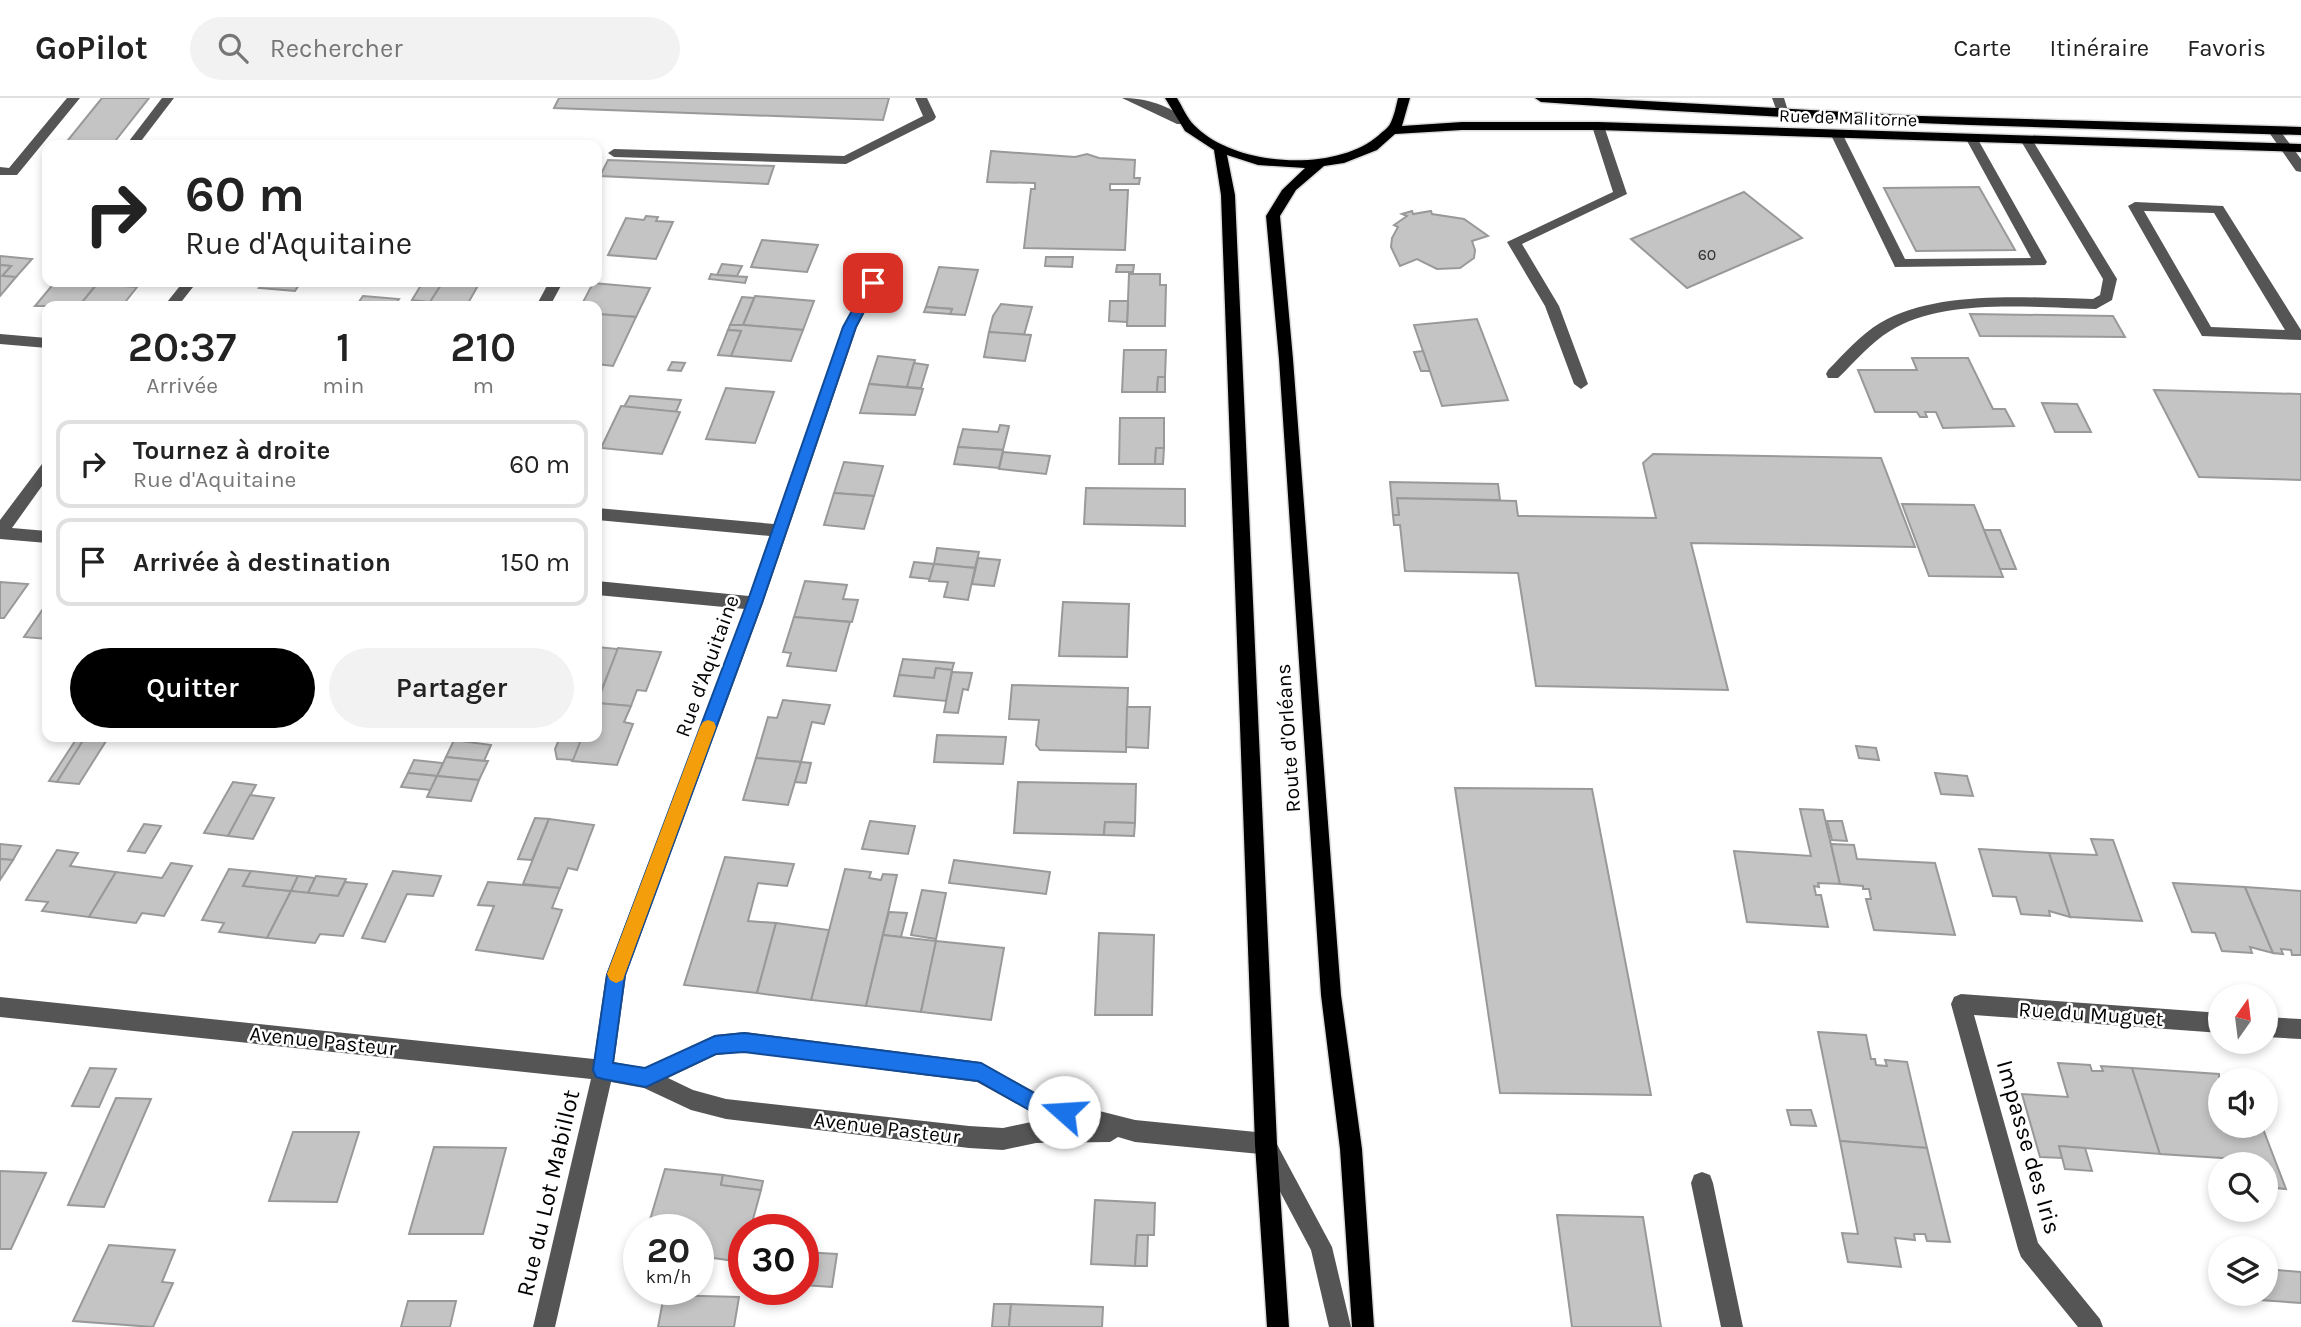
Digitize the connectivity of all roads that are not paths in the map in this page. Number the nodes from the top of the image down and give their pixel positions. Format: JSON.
{"nodes":[{"id":1,"x":74,"y":98,"type":"edge"},
{"id":2,"x":168,"y":98,"type":"edge"},
{"id":3,"x":922,"y":98,"type":"edge"},
{"id":4,"x":1128,"y":98,"type":"edge"},
{"id":5,"x":1171,"y":98,"type":"edge"},
{"id":6,"x":1404,"y":98,"type":"edge"},
{"id":7,"x":1541,"y":98,"type":"edge"},
{"id":8,"x":1597,"y":98,"type":"edge"},
{"id":9,"x":1778,"y":98,"type":"edge"},
{"id":10,"x":1618,"y":100,"type":"edge"},
{"id":11,"x":1663,"y":108,"type":"junction"},
{"id":12,"x":1783,"y":114,"type":"junction"},
{"id":13,"x":1181,"y":121,"type":"junction"},
{"id":14,"x":1598,"y":126,"type":"junction"},
{"id":15,"x":1394,"y":130,"type":"junction"},
{"id":16,"x":2274,"y":131,"type":"junction"},
{"id":17,"x":2301,"y":131,"type":"edge"},
{"id":18,"x":1837,"y":135,"type":"junction"},
{"id":19,"x":1972,"y":139,"type":"junction"},
{"id":20,"x":136,"y":140,"type":"edge"},
{"id":21,"x":2027,"y":141,"type":"junction"},
{"id":22,"x":2287,"y":148,"type":"junction"},
{"id":23,"x":2301,"y":148,"type":"edge"},
{"id":24,"x":1220,"y":150,"type":"junction"},
{"id":25,"x":614,"y":153,"type":"dead end"},
{"id":26,"x":1319,"y":164,"type":"junction"},
{"id":27,"x":2301,"y":168,"type":"edge"},
{"id":28,"x":0,"y":171,"type":"edge"},
{"id":29,"x":873,"y":283,"type":"dead end"},
{"id":30,"x":187,"y":287,"type":"edge"},
{"id":31,"x":175,"y":301,"type":"edge"},
{"id":32,"x":2298,"y":335,"type":"edge"},
{"id":33,"x":0,"y":339,"type":"edge"},
{"id":34,"x":42,"y":343,"type":"edge"},
{"id":35,"x":1833,"y":374,"type":"dead end"},
{"id":36,"x":1581,"y":384,"type":"dead end"},
{"id":37,"x":42,"y":475,"type":"edge"},
{"id":38,"x":602,"y":514,"type":"edge"},
{"id":39,"x":780,"y":531,"type":"junction"},
{"id":40,"x":0,"y":532,"type":"edge"},
{"id":41,"x":42,"y":536,"type":"edge"},
{"id":42,"x":602,"y":588,"type":"edge"},
{"id":43,"x":755,"y":603,"type":"junction"},
{"id":44,"x":1961,"y":1004,"type":"joint"},
{"id":45,"x":0,"y":1007,"type":"edge"},
{"id":46,"x":2208,"y":1022,"type":"edge"},
{"id":47,"x":2278,"y":1028,"type":"edge"},
{"id":48,"x":2301,"y":1029,"type":"edge"},
{"id":49,"x":603,"y":1070,"type":"junction"},
{"id":50,"x":646,"y":1078,"type":"junction"},
{"id":51,"x":1135,"y":1131,"type":"junction"},
{"id":52,"x":1266,"y":1144,"type":"junction"},
{"id":53,"x":1702,"y":1183,"type":"dead end"},
{"id":54,"x":544,"y":1327,"type":"edge"},
{"id":55,"x":1278,"y":1327,"type":"edge"},
{"id":56,"x":1340,"y":1327,"type":"edge"},
{"id":57,"x":1363,"y":1327,"type":"edge"},
{"id":58,"x":1732,"y":1327,"type":"edge"},
{"id":59,"x":2092,"y":1327,"type":"edge"}],
"edges":[{"from":1,"to":28,"type":"street"},
{"from":2,"to":20,"type":"street"},
{"from":3,"to":25,"type":"street"},
{"from":4,"to":13,"type":"street"},
{"from":5,"to":13,"type":"main road"},
{"from":6,"to":15,"type":"main road"},
{"from":7,"to":11,"type":"main road","name":"Rue de Malitorne"},
{"from":8,"to":10,"type":"main road"},
{"from":9,"to":12,"type":"street"},
{"from":10,"to":11,"type":"main road"},
{"from":11,"to":12,"type":"main road","name":"Rue de Malitorne"},
{"from":12,"to":16,"type":"main road","name":"Rue de Malitorne"},
{"from":13,"to":24,"type":"main road"},
{"from":14,"to":15,"type":"main road","name":"Rue de Malitorne"},
{"from":14,"to":18,"type":"main road","name":"Rue de Malitorne"},
{"from":14,"to":36,"type":"street"},
{"from":15,"to":26,"type":"main road"},
{"from":16,"to":17,"type":"main road","name":"Rue de Malitorne"},
{"from":16,"to":22,"type":"street"},
{"from":18,"to":19,"type":"main road","name":"Rue de Malitorne"},
{"from":18,"to":19,"type":"street"},
{"from":19,"to":21,"type":"main road","name":"Rue de Malitorne"},
{"from":21,"to":22,"type":"main road","name":"Rue de Malitorne"},
{"from":21,"to":35,"type":"street"},
{"from":22,"to":23,"type":"main road","name":"Rue de Malitorne"},
{"from":22,"to":27,"type":"street"},
{"from":24,"to":26,"type":"main road"},
{"from":24,"to":52,"type":"main road","name":"Route d'Orléans"},
{"from":26,"to":57,"type":"main road","name":"Route d'Orléans"},
{"from":29,"to":39,"type":"street","name":"Rue d'Aquitaine"},
{"from":30,"to":31,"type":"street"},
{"from":32,"to":32,"type":"street"},
{"from":33,"to":34,"type":"street"},
{"from":37,"to":40,"type":"street"},
{"from":38,"to":39,"type":"street"},
{"from":39,"to":43,"type":"street","name":"Rue d'Aquitaine"},
{"from":40,"to":41,"type":"street"},
{"from":42,"to":43,"type":"street"},
{"from":43,"to":49,"type":"street","name":"Rue d'Aquitaine"},
{"from":44,"to":46,"type":"street","name":"Rue du Muguet"},
{"from":44,"to":59,"type":"street","name":"Impasse des Iris"},
{"from":45,"to":49,"type":"street","name":"Avenue Pasteur"},
{"from":47,"to":48,"type":"street"},
{"from":49,"to":50,"type":"street","name":"Avenue Pasteur"},
{"from":49,"to":54,"type":"street","name":"Rue du Lot Mabillot"},
{"from":50,"to":51,"type":"street","name":"Avenue Pasteur"},
{"from":50,"to":51,"type":"street","name":"Avenue Pasteur"},
{"from":51,"to":52,"type":"street","name":"Avenue Pasteur"},
{"from":52,"to":55,"type":"main road","name":"Route d'Orléans"},
{"from":52,"to":56,"type":"street","name":"Route d'Orléans"},
{"from":53,"to":58,"type":"street"}]}
